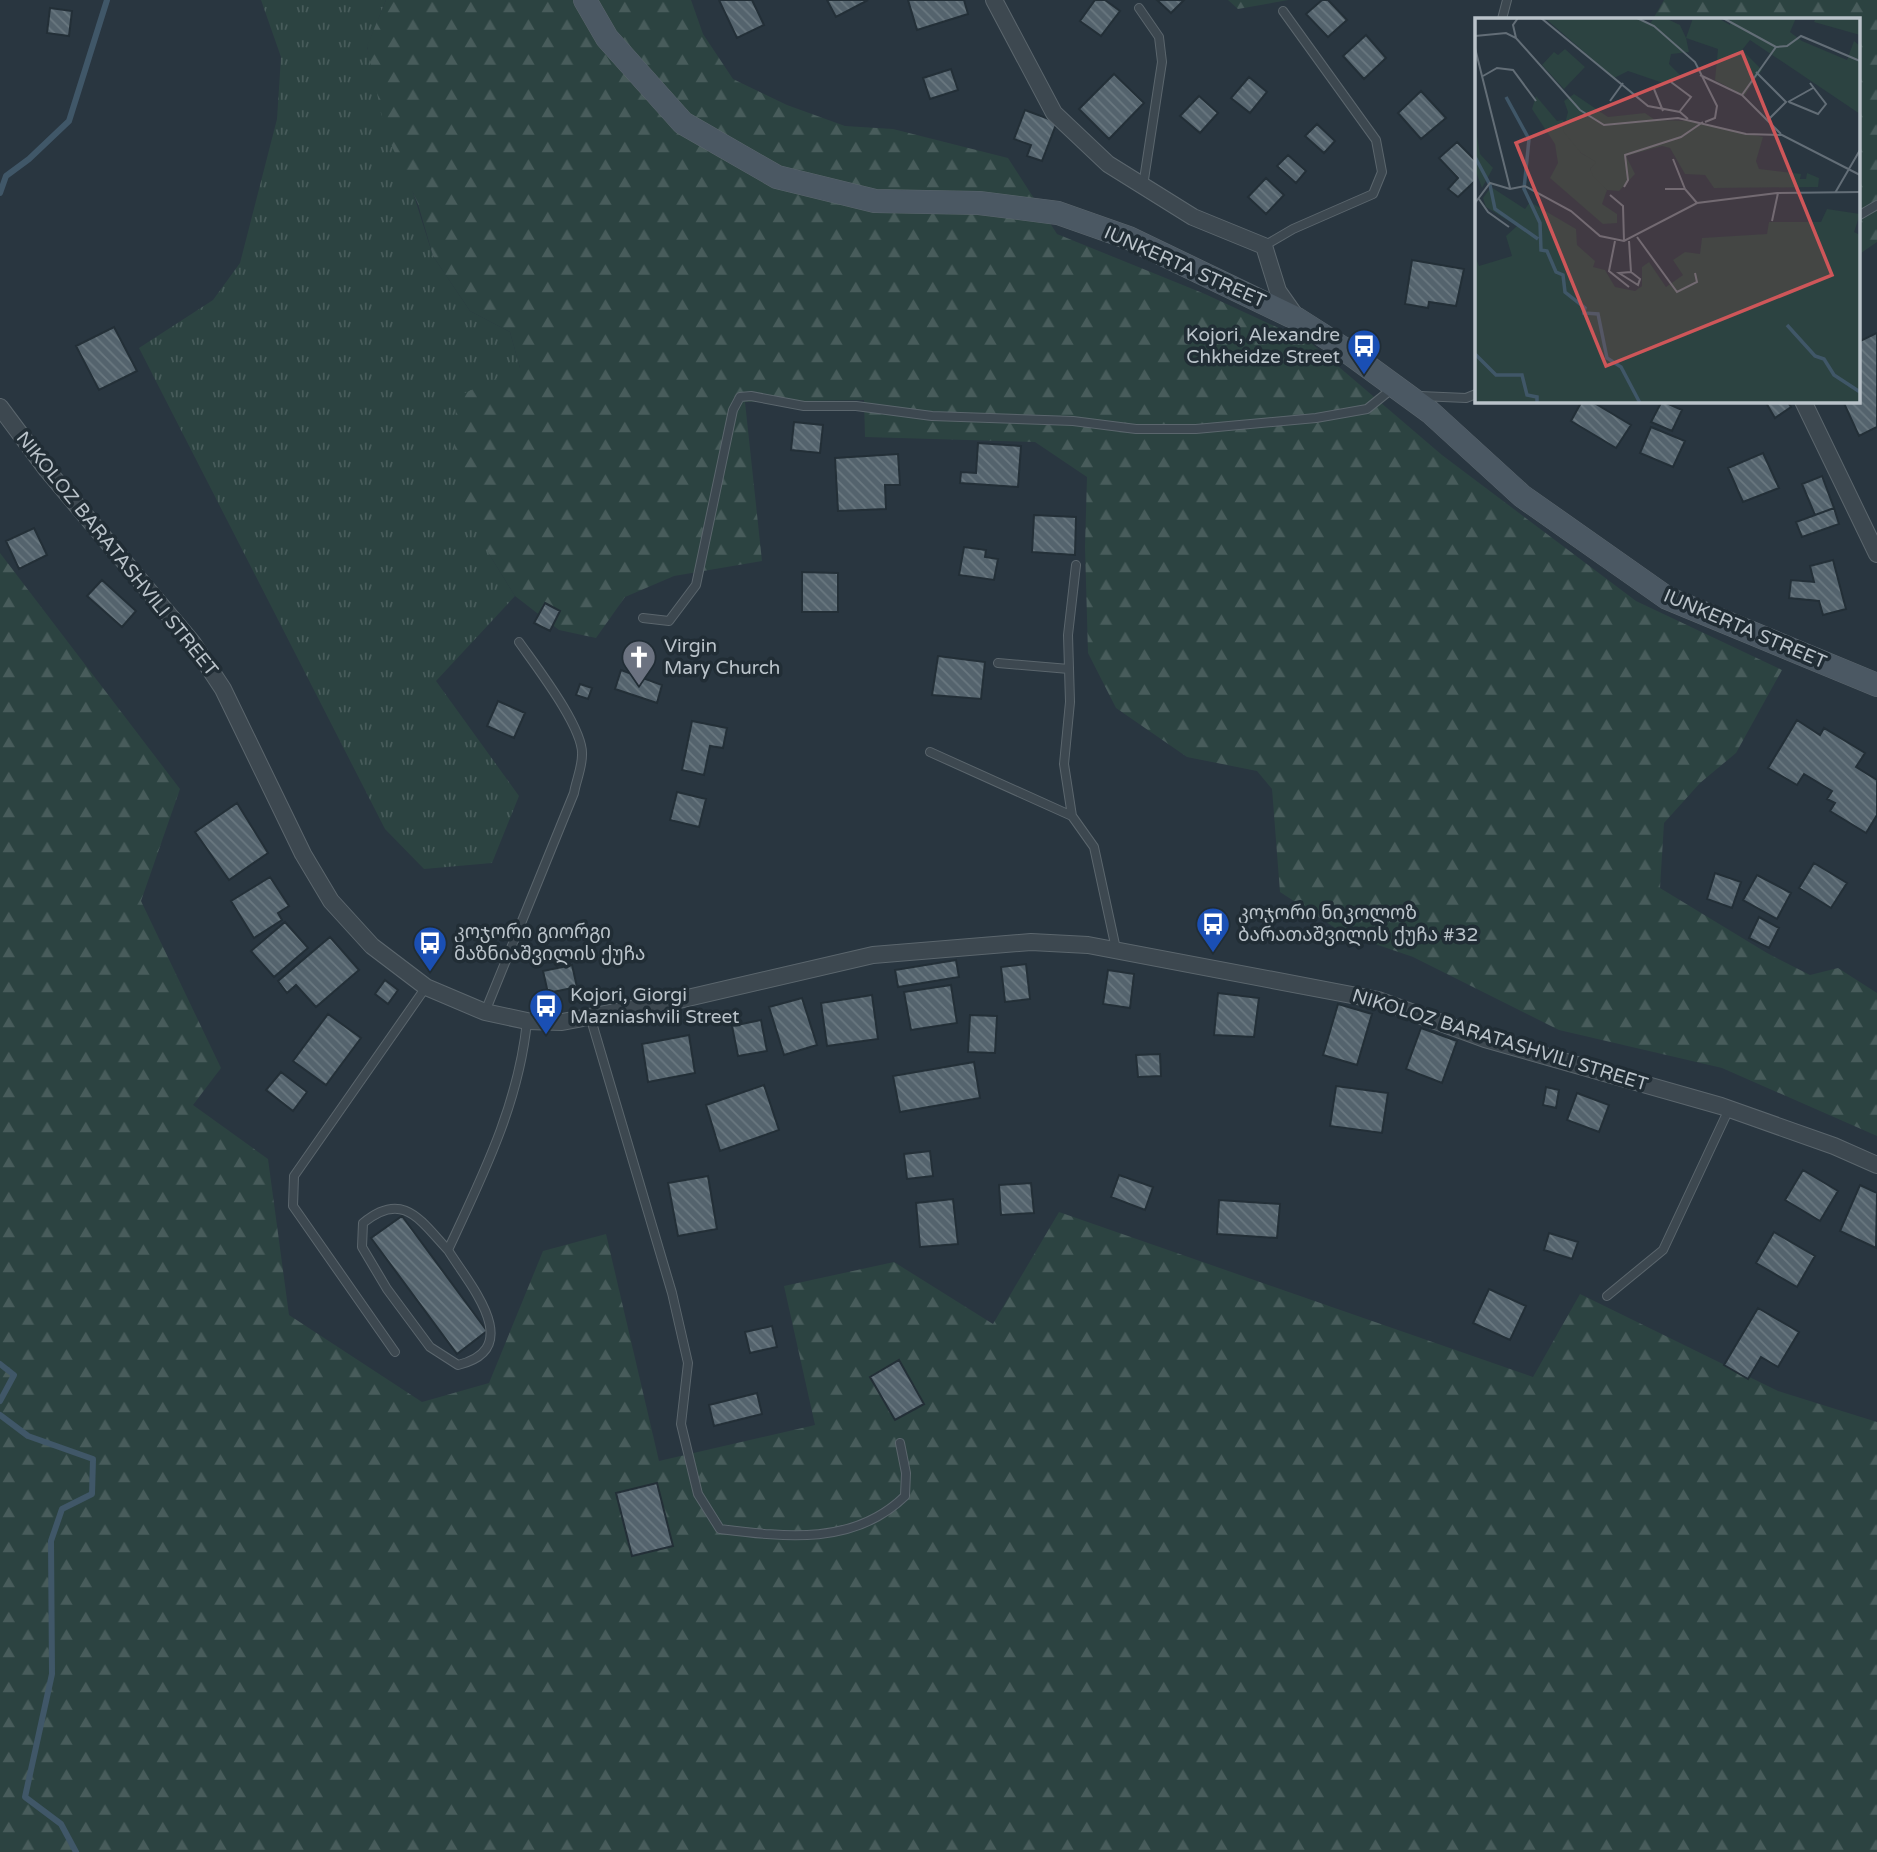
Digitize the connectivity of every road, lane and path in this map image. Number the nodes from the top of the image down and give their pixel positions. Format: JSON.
{"nodes":[{"id":1,"x":585,"y":0,"type":"edge"},
{"id":2,"x":994,"y":0,"type":"edge"},
{"id":3,"x":1507,"y":0,"type":"edge"},
{"id":4,"x":1139,"y":8,"type":"dead end"},
{"id":5,"x":1283,"y":11,"type":"dead end"},
{"id":6,"x":1502,"y":18,"type":"edge"},
{"id":7,"x":1143,"y":189,"type":"junction"},
{"id":8,"x":1877,"y":205,"type":"edge"},
{"id":9,"x":1860,"y":215,"type":"edge"},
{"id":10,"x":1264,"y":246,"type":"junction"},
{"id":11,"x":1297,"y":319,"type":"junction"},
{"id":12,"x":1404,"y":391,"type":"junction"},
{"id":13,"x":1475,"y":394,"type":"edge"},
{"id":14,"x":1803,"y":402,"type":"edge"},
{"id":15,"x":0,"y":408,"type":"edge"},
{"id":16,"x":1877,"y":554,"type":"edge"},
{"id":17,"x":1076,"y":565,"type":"dead end"},
{"id":18,"x":643,"y":618,"type":"dead end"},
{"id":19,"x":519,"y":642,"type":"dead end"},
{"id":20,"x":998,"y":663,"type":"dead end"},
{"id":21,"x":1069,"y":669,"type":"junction"},
{"id":22,"x":1877,"y":685,"type":"edge"},
{"id":23,"x":930,"y":752,"type":"dead end"},
{"id":24,"x":1072,"y":816,"type":"junction"},
{"id":25,"x":1116,"y":950,"type":"junction"},
{"id":26,"x":426,"y":987,"type":"junction"},
{"id":27,"x":485,"y":1012,"type":"junction"},
{"id":28,"x":590,"y":1016,"type":"junction"},
{"id":29,"x":527,"y":1021,"type":"junction"},
{"id":30,"x":1729,"y":1109,"type":"junction"},
{"id":31,"x":1877,"y":1165,"type":"edge"},
{"id":32,"x":448,"y":1250,"type":"junction"},
{"id":33,"x":1607,"y":1296,"type":"dead end"},
{"id":34,"x":395,"y":1352,"type":"dead end"},
{"id":35,"x":900,"y":1443,"type":"dead end"}],
"edges":[{"from":1,"to":11,"type":"main road","name":"IUNKERTA STREET"},
{"from":2,"to":7,"type":"street"},
{"from":3,"to":6,"type":"lane"},
{"from":4,"to":7,"type":"lane"},
{"from":5,"to":10,"type":"lane"},
{"from":7,"to":10,"type":"street"},
{"from":8,"to":9,"type":"lane"},
{"from":10,"to":11,"type":"street"},
{"from":11,"to":12,"type":"main road","name":"IUNKERTA STREET"},
{"from":12,"to":13,"type":"lane"},
{"from":12,"to":18,"type":"lane"},
{"from":12,"to":22,"type":"main road","name":"IUNKERTA STREET"},
{"from":14,"to":16,"type":"street"},
{"from":15,"to":26,"type":"street","name":"NIKOLOZ BARATASHVILI STREET"},
{"from":17,"to":21,"type":"lane"},
{"from":19,"to":27,"type":"lane"},
{"from":20,"to":21,"type":"lane"},
{"from":21,"to":24,"type":"lane"},
{"from":23,"to":24,"type":"lane"},
{"from":24,"to":25,"type":"lane"},
{"from":25,"to":28,"type":"street","name":"NIKOLOZ BARATASHVILI STREET"},
{"from":25,"to":30,"type":"street","name":"NIKOLOZ BARATASHVILI STREET"},
{"from":26,"to":27,"type":"street","name":"NIKOLOZ BARATASHVILI STREET"},
{"from":26,"to":34,"type":"lane"},
{"from":27,"to":29,"type":"street","name":"NIKOLOZ BARATASHVILI STREET"},
{"from":28,"to":29,"type":"street","name":"NIKOLOZ BARATASHVILI STREET"},
{"from":28,"to":35,"type":"lane"},
{"from":29,"to":32,"type":"lane"},
{"from":30,"to":31,"type":"street","name":"NIKOLOZ BARATASHVILI STREET"},
{"from":30,"to":33,"type":"lane"},
{"from":32,"to":32,"type":"lane"}]}
